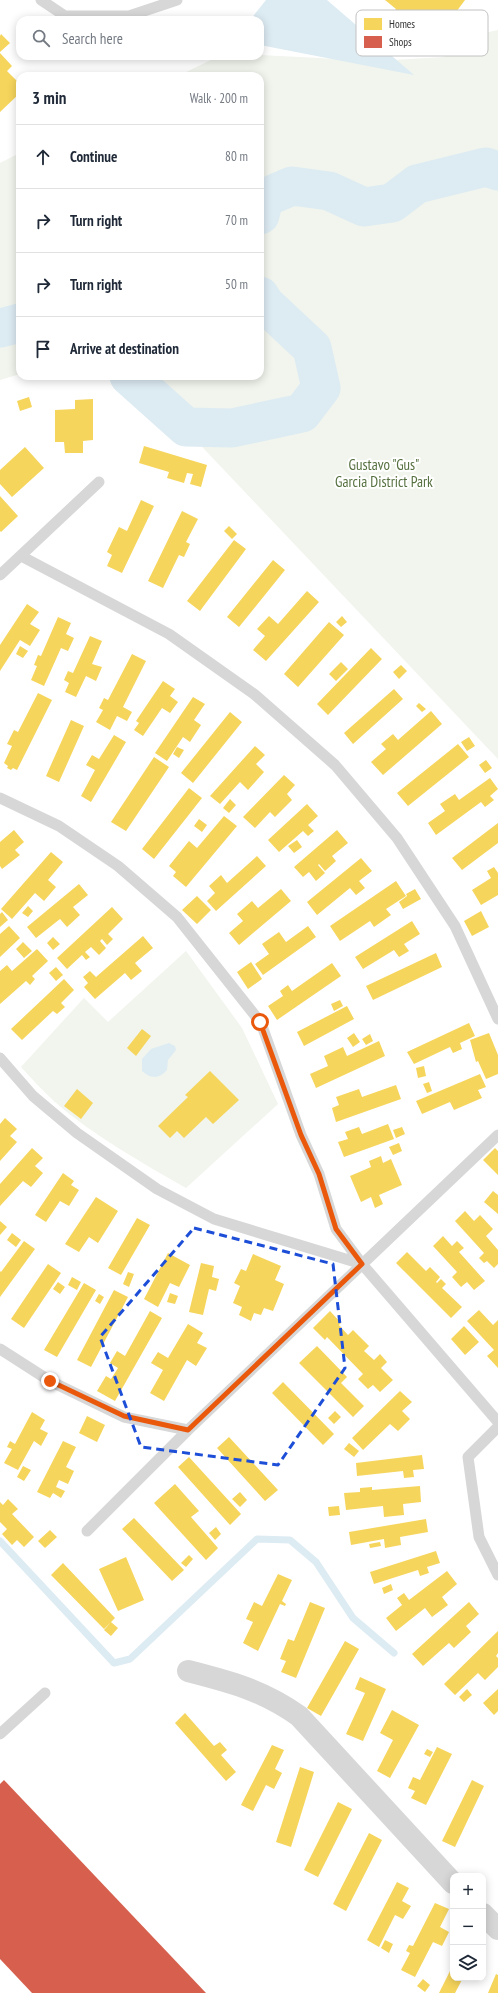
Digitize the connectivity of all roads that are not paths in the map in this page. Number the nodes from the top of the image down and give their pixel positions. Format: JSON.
{"nodes":[{"id":1,"x":41,"y":0,"type":"edge"},
{"id":2,"x":177,"y":0,"type":"edge"},
{"id":3,"x":99,"y":482,"type":"dead end"},
{"id":4,"x":21,"y":556,"type":"junction"},
{"id":5,"x":0,"y":575,"type":"edge"},
{"id":6,"x":0,"y":798,"type":"edge"},
{"id":7,"x":498,"y":1019,"type":"edge"},
{"id":8,"x":0,"y":1058,"type":"edge"},
{"id":9,"x":498,"y":1136,"type":"edge"},
{"id":10,"x":362,"y":1264,"type":"junction"},
{"id":11,"x":0,"y":1349,"type":"edge"},
{"id":12,"x":498,"y":1422,"type":"edge"},
{"id":13,"x":498,"y":1427,"type":"edge"},
{"id":14,"x":188,"y":1430,"type":"junction"},
{"id":15,"x":87,"y":1531,"type":"dead end"},
{"id":16,"x":498,"y":1576,"type":"edge"},
{"id":17,"x":188,"y":1671,"type":"dead end"},
{"id":18,"x":45,"y":1693,"type":"dead end"},
{"id":19,"x":0,"y":1734,"type":"edge"},
{"id":20,"x":450,"y":1880,"type":"edge"},
{"id":21,"x":486,"y":1917,"type":"edge"},
{"id":22,"x":498,"y":1930,"type":"edge"}],
"edges":[{"from":1,"to":2,"type":"lane"},
{"from":3,"to":4,"type":"lane"},
{"from":4,"to":5,"type":"lane"},
{"from":4,"to":7,"type":"lane"},
{"from":6,"to":10,"type":"lane"},
{"from":8,"to":10,"type":"lane"},
{"from":9,"to":10,"type":"lane"},
{"from":10,"to":12,"type":"lane"},
{"from":10,"to":14,"type":"lane"},
{"from":11,"to":14,"type":"lane"},
{"from":13,"to":16,"type":"lane"},
{"from":14,"to":15,"type":"lane"},
{"from":17,"to":20,"type":"street"},
{"from":18,"to":19,"type":"lane"},
{"from":21,"to":22,"type":"street"}]}
